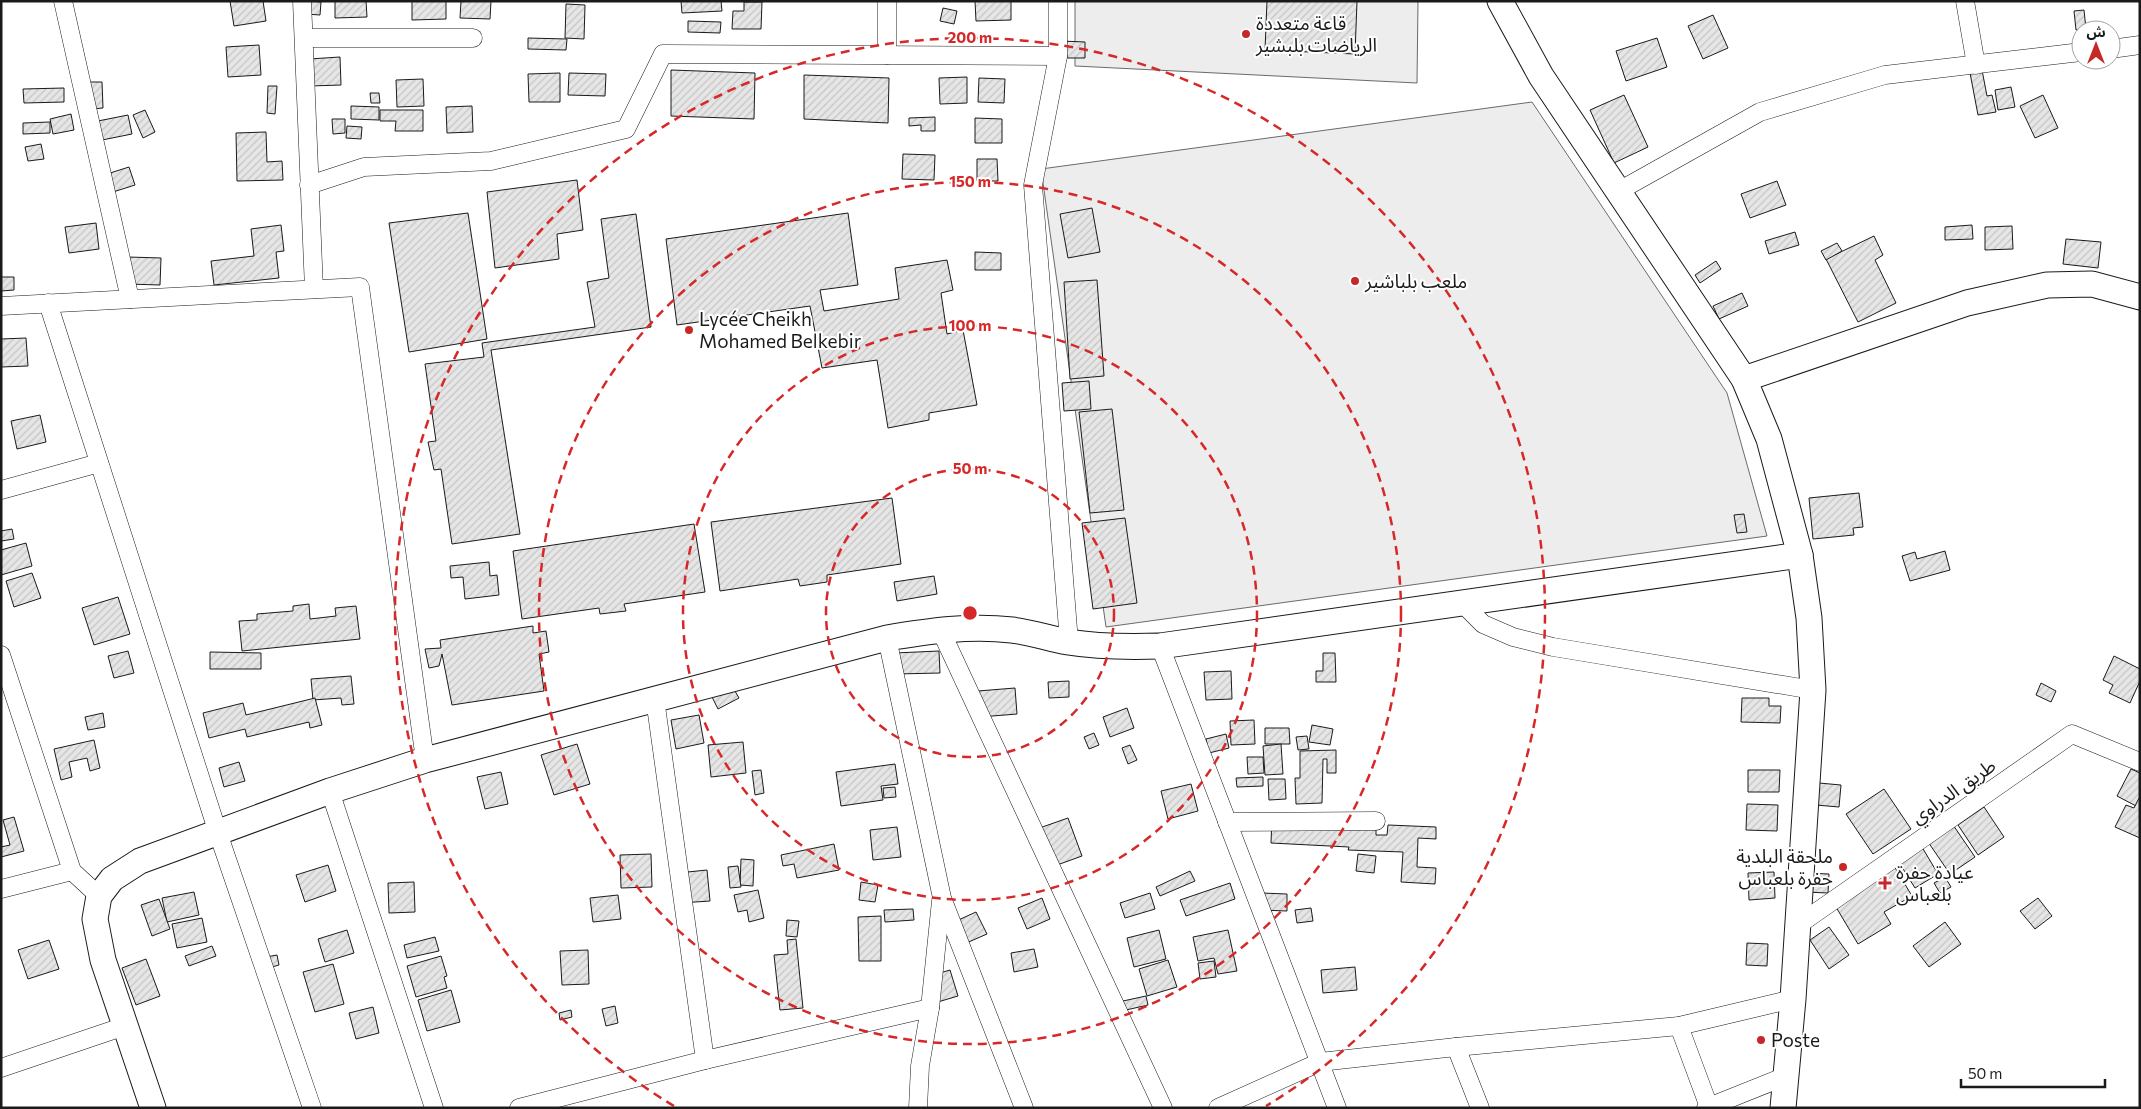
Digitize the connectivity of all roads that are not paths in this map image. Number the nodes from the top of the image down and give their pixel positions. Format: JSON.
{"nodes":[{"id":1,"x":63,"y":1,"type":"edge"},
{"id":2,"x":302,"y":1,"type":"edge"},
{"id":3,"x":886,"y":1,"type":"edge"},
{"id":4,"x":1058,"y":1,"type":"edge"},
{"id":5,"x":1500,"y":1,"type":"edge"},
{"id":6,"x":1965,"y":1,"type":"edge"},
{"id":7,"x":304,"y":38,"type":"junction"},
{"id":8,"x":473,"y":38,"type":"dead end"},
{"id":9,"x":2140,"y":45,"type":"edge"},
{"id":10,"x":2121,"y":48,"type":"edge"},
{"id":11,"x":2071,"y":53,"type":"edge"},
{"id":12,"x":887,"y":55,"type":"junction"},
{"id":13,"x":1058,"y":56,"type":"junction"},
{"id":14,"x":1976,"y":65,"type":"junction"},
{"id":15,"x":309,"y":185,"type":"junction"},
{"id":16,"x":1617,"y":192,"type":"junction"},
{"id":17,"x":314,"y":290,"type":"junction"},
{"id":18,"x":2140,"y":297,"type":"edge"},
{"id":19,"x":130,"y":299,"type":"junction"},
{"id":20,"x":48,"y":303,"type":"junction"},
{"id":21,"x":1,"y":306,"type":"edge"},
{"id":22,"x":1744,"y":379,"type":"junction"},
{"id":23,"x":99,"y":463,"type":"junction"},
{"id":24,"x":1,"y":490,"type":"edge"},
{"id":25,"x":1800,"y":555,"type":"junction"},
{"id":26,"x":1462,"y":603,"type":"junction"},
{"id":27,"x":940,"y":629,"type":"junction"},
{"id":28,"x":887,"y":638,"type":"junction"},
{"id":29,"x":1069,"y":642,"type":"junction"},
{"id":30,"x":1160,"y":646,"type":"junction"},
{"id":31,"x":1,"y":655,"type":"edge"},
{"id":32,"x":1813,"y":690,"type":"junction"},
{"id":33,"x":655,"y":699,"type":"junction"},
{"id":34,"x":425,"y":760,"type":"junction"},
{"id":35,"x":2140,"y":762,"type":"edge"},
{"id":36,"x":330,"y":791,"type":"junction"},
{"id":37,"x":1376,"y":821,"type":"dead end"},
{"id":38,"x":1227,"y":822,"type":"junction"},
{"id":39,"x":218,"y":833,"type":"junction"},
{"id":40,"x":72,"y":870,"type":"junction"},
{"id":41,"x":1,"y":889,"type":"edge"},
{"id":42,"x":98,"y":896,"type":"junction"},
{"id":43,"x":942,"y":898,"type":"junction"},
{"id":44,"x":1798,"y":925,"type":"junction"},
{"id":45,"x":1793,"y":999,"type":"junction"},
{"id":46,"x":930,"y":1008,"type":"junction"},
{"id":47,"x":125,"y":1026,"type":"junction"},
{"id":48,"x":1679,"y":1026,"type":"junction"},
{"id":49,"x":1456,"y":1047,"type":"junction"},
{"id":50,"x":705,"y":1060,"type":"junction"},
{"id":51,"x":1320,"y":1062,"type":"junction"},
{"id":52,"x":1,"y":1068,"type":"edge"},
{"id":53,"x":1786,"y":1076,"type":"junction"},
{"id":54,"x":1708,"y":1107,"type":"edge"},
{"id":55,"x":153,"y":1108,"type":"edge"},
{"id":56,"x":312,"y":1108,"type":"edge"},
{"id":57,"x":434,"y":1108,"type":"edge"},
{"id":58,"x":519,"y":1108,"type":"edge"},
{"id":59,"x":918,"y":1108,"type":"edge"},
{"id":60,"x":1024,"y":1108,"type":"edge"},
{"id":61,"x":1163,"y":1108,"type":"edge"},
{"id":62,"x":1218,"y":1108,"type":"edge"},
{"id":63,"x":1337,"y":1108,"type":"edge"},
{"id":64,"x":1480,"y":1108,"type":"edge"},
{"id":65,"x":1783,"y":1108,"type":"edge"}],
"edges":[{"from":1,"to":19,"type":"street"},
{"from":2,"to":7,"type":"street"},
{"from":3,"to":12,"type":"street"},
{"from":4,"to":13,"type":"street"},
{"from":5,"to":16,"type":"street"},
{"from":6,"to":14,"type":"street"},
{"from":7,"to":8,"type":"street"},
{"from":7,"to":15,"type":"street"},
{"from":9,"to":10,"type":"street"},
{"from":11,"to":14,"type":"street"},
{"from":12,"to":13,"type":"street"},
{"from":12,"to":15,"type":"street"},
{"from":13,"to":29,"type":"street"},
{"from":14,"to":16,"type":"street"},
{"from":15,"to":17,"type":"street"},
{"from":16,"to":22,"type":"street"},
{"from":17,"to":19,"type":"street"},
{"from":17,"to":34,"type":"street"},
{"from":18,"to":22,"type":"street"},
{"from":19,"to":20,"type":"street"},
{"from":20,"to":21,"type":"street"},
{"from":20,"to":23,"type":"street"},
{"from":22,"to":25,"type":"street"},
{"from":23,"to":24,"type":"street"},
{"from":23,"to":39,"type":"street"},
{"from":25,"to":26,"type":"street"},
{"from":25,"to":32,"type":"street"},
{"from":26,"to":30,"type":"street"},
{"from":26,"to":32,"type":"street"},
{"from":27,"to":28,"type":"street"},
{"from":27,"to":29,"type":"street"},
{"from":27,"to":61,"type":"street"},
{"from":28,"to":33,"type":"street"},
{"from":28,"to":43,"type":"street"},
{"from":29,"to":30,"type":"street"},
{"from":30,"to":38,"type":"street"},
{"from":31,"to":40,"type":"street"},
{"from":32,"to":44,"type":"street"},
{"from":33,"to":34,"type":"street"},
{"from":33,"to":50,"type":"street"},
{"from":34,"to":36,"type":"street"},
{"from":35,"to":44,"type":"street","name":"طريق الدراوي"},
{"from":36,"to":39,"type":"street"},
{"from":36,"to":57,"type":"street"},
{"from":37,"to":38,"type":"street"},
{"from":38,"to":51,"type":"street"},
{"from":39,"to":42,"type":"street"},
{"from":39,"to":56,"type":"street"},
{"from":40,"to":41,"type":"street"},
{"from":40,"to":42,"type":"street"},
{"from":42,"to":47,"type":"street"},
{"from":43,"to":46,"type":"street"},
{"from":43,"to":60,"type":"street"},
{"from":44,"to":45,"type":"street"},
{"from":45,"to":48,"type":"street"},
{"from":45,"to":53,"type":"street"},
{"from":46,"to":50,"type":"street"},
{"from":46,"to":59,"type":"street"},
{"from":47,"to":52,"type":"street"},
{"from":47,"to":55,"type":"street"},
{"from":48,"to":49,"type":"street"},
{"from":48,"to":54,"type":"street"},
{"from":49,"to":51,"type":"street"},
{"from":49,"to":64,"type":"street"},
{"from":50,"to":58,"type":"street"},
{"from":51,"to":62,"type":"street"},
{"from":51,"to":63,"type":"street"},
{"from":53,"to":54,"type":"street"},
{"from":53,"to":65,"type":"street"}]}
